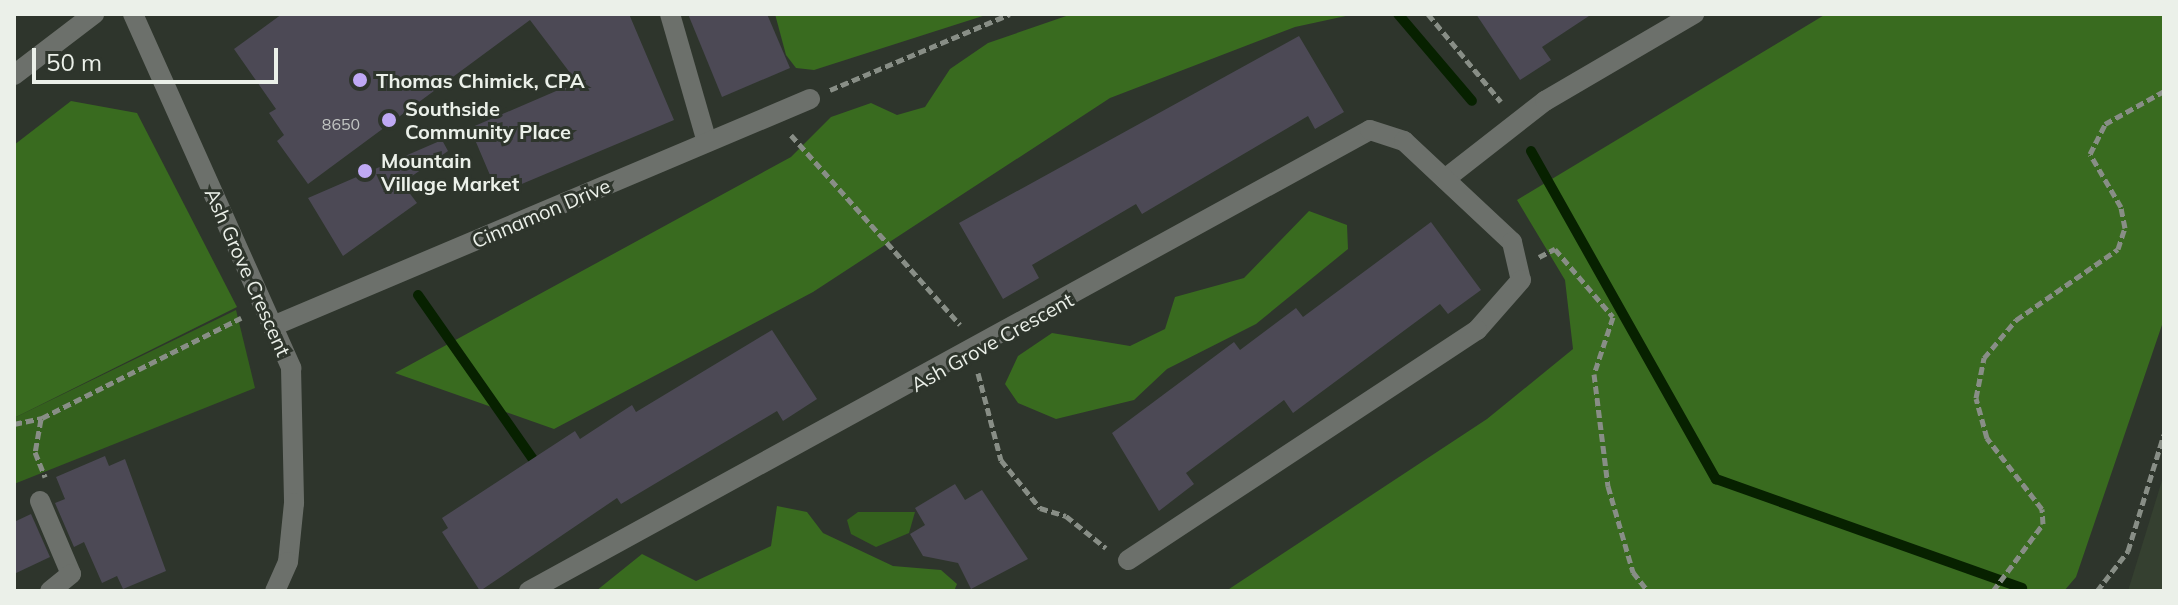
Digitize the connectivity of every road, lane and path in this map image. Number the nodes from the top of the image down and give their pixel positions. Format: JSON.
{"nodes":[{"id":1,"x":94,"y":14,"type":"edge"},
{"id":2,"x":133,"y":14,"type":"edge"},
{"id":3,"x":670,"y":14,"type":"edge"},
{"id":4,"x":1428,"y":14,"type":"edge"},
{"id":5,"x":1694,"y":14,"type":"edge"},
{"id":6,"x":1007,"y":15,"type":"edge"},
{"id":7,"x":14,"y":75,"type":"edge"},
{"id":8,"x":2164,"y":91,"type":"edge"},
{"id":9,"x":810,"y":99,"type":"joint"},
{"id":10,"x":770,"y":115,"type":"junction"},
{"id":11,"x":1517,"y":123,"type":"junction"},
{"id":12,"x":707,"y":142,"type":"junction"},
{"id":13,"x":1445,"y":179,"type":"junction"},
{"id":14,"x":1518,"y":268,"type":"junction"},
{"id":15,"x":241,"y":318,"type":"dead end"},
{"id":16,"x":273,"y":326,"type":"junction"},
{"id":17,"x":963,"y":329,"type":"dead end"},
{"id":18,"x":977,"y":367,"type":"dead end"},
{"id":19,"x":42,"y":418,"type":"junction"},
{"id":20,"x":14,"y":424,"type":"edge"},
{"id":21,"x":2164,"y":434,"type":"edge"},
{"id":22,"x":40,"y":501,"type":"joint"},
{"id":23,"x":1128,"y":560,"type":"joint"},
{"id":24,"x":50,"y":591,"type":"edge"},
{"id":25,"x":275,"y":591,"type":"edge"},
{"id":26,"x":529,"y":591,"type":"edge"},
{"id":27,"x":1648,"y":591,"type":"edge"},
{"id":28,"x":1993,"y":591,"type":"edge"},
{"id":29,"x":2097,"y":591,"type":"edge"}],
"edges":[{"from":1,"to":7,"type":"street"},
{"from":2,"to":16,"type":"street","name":"Ash Grove Crescent"},
{"from":3,"to":12,"type":"street"},
{"from":4,"to":11,"type":"path"},
{"from":5,"to":11,"type":"street"},
{"from":6,"to":9,"type":"path"},
{"from":8,"to":28,"type":"path"},
{"from":9,"to":10,"type":"street","name":"Cinnamon Drive"},
{"from":10,"to":12,"type":"street","name":"Cinnamon Drive"},
{"from":10,"to":17,"type":"path"},
{"from":11,"to":13,"type":"street"},
{"from":12,"to":16,"type":"street","name":"Cinnamon Drive"},
{"from":13,"to":14,"type":"street","name":"Ash Grove Crescent"},
{"from":13,"to":26,"type":"street","name":"Ash Grove Crescent"},
{"from":14,"to":23,"type":"street"},
{"from":14,"to":27,"type":"path"},
{"from":15,"to":19,"type":"path"},
{"from":16,"to":25,"type":"street","name":"Ash Grove Crescent"},
{"from":18,"to":23,"type":"path"},
{"from":19,"to":20,"type":"path"},
{"from":19,"to":22,"type":"path"},
{"from":21,"to":29,"type":"path"},
{"from":22,"to":24,"type":"street"}]}
